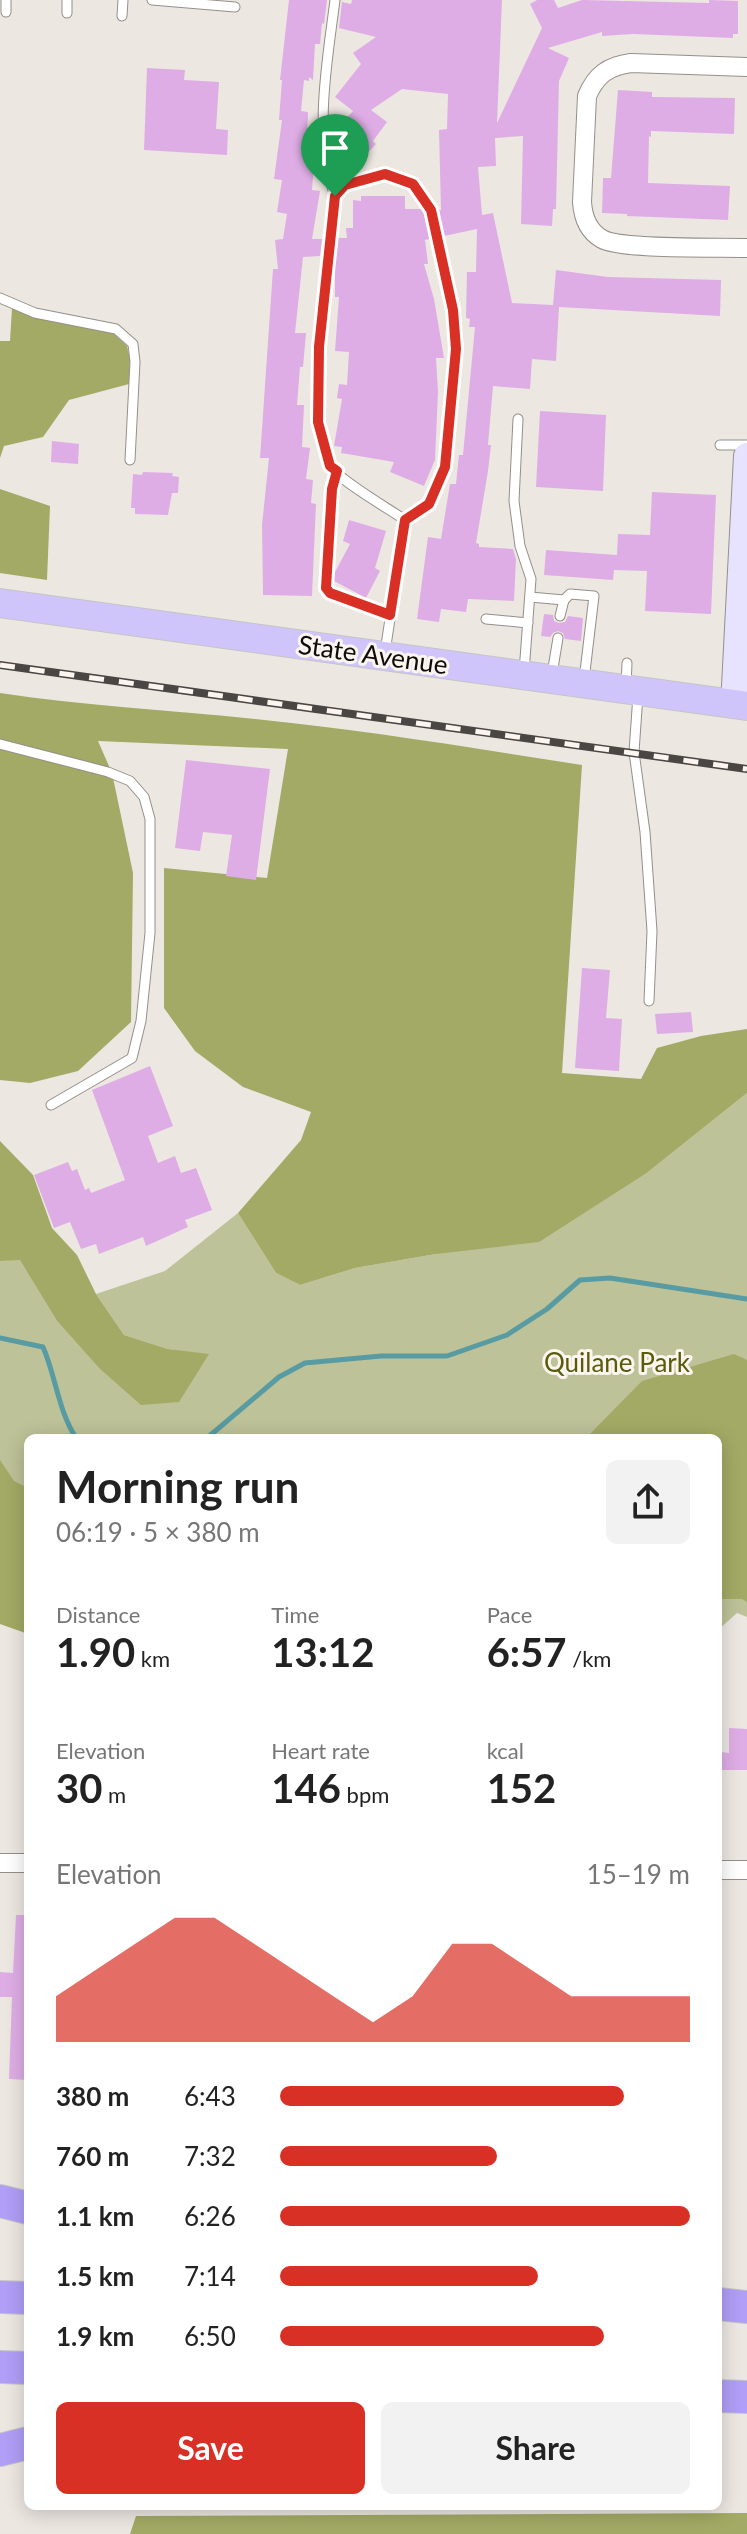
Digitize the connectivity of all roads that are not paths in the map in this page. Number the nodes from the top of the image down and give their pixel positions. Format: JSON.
{"nodes":[{"id":1,"x":6,"y":0,"type":"edge"},
{"id":2,"x":67,"y":0,"type":"edge"},
{"id":3,"x":123,"y":0,"type":"edge"},
{"id":4,"x":152,"y":0,"type":"edge"},
{"id":5,"x":335,"y":0,"type":"edge"},
{"id":6,"x":235,"y":7,"type":"dead end"},
{"id":7,"x":6,"y":12,"type":"dead end"},
{"id":8,"x":67,"y":13,"type":"dead end"},
{"id":9,"x":122,"y":16,"type":"dead end"},
{"id":10,"x":747,"y":67,"type":"edge"},
{"id":11,"x":335,"y":196,"type":"junction"},
{"id":12,"x":747,"y":248,"type":"edge"},
{"id":13,"x":0,"y":298,"type":"edge"},
{"id":14,"x":518,"y":419,"type":"dead end"},
{"id":15,"x":720,"y":445,"type":"dead end"},
{"id":16,"x":747,"y":445,"type":"edge"},
{"id":17,"x":747,"y":456,"type":"edge"},
{"id":18,"x":130,"y":460,"type":"dead end"},
{"id":19,"x":337,"y":471,"type":"junction"},
{"id":20,"x":405,"y":520,"type":"junction"},
{"id":21,"x":530,"y":597,"type":"junction"},
{"id":22,"x":564,"y":600,"type":"junction"},
{"id":23,"x":0,"y":603,"type":"edge"},
{"id":24,"x":390,"y":615,"type":"junction"},
{"id":25,"x":560,"y":616,"type":"dead end"},
{"id":26,"x":486,"y":619,"type":"dead end"},
{"id":27,"x":528,"y":623,"type":"junction"},
{"id":28,"x":558,"y":638,"type":"dead end"},
{"id":29,"x":384,"y":656,"type":"junction"},
{"id":30,"x":537,"y":678,"type":"junction"},
{"id":31,"x":631,"y":681,"type":"junction"},
{"id":32,"x":584,"y":684,"type":"junction"},
{"id":33,"x":740,"y":706,"type":"edge"},
{"id":34,"x":0,"y":744,"type":"edge"},
{"id":35,"x":649,"y":1001,"type":"dead end"},
{"id":36,"x":51,"y":1105,"type":"dead end"},
{"id":37,"x":0,"y":1863,"type":"edge"},
{"id":38,"x":24,"y":1863,"type":"edge"},
{"id":39,"x":722,"y":1870,"type":"edge"},
{"id":40,"x":747,"y":1870,"type":"edge"},
{"id":41,"x":0,"y":2201,"type":"edge"},
{"id":42,"x":24,"y":2207,"type":"edge"},
{"id":43,"x":0,"y":2297,"type":"edge"},
{"id":44,"x":24,"y":2298,"type":"edge"},
{"id":45,"x":722,"y":2304,"type":"edge"},
{"id":46,"x":747,"y":2307,"type":"edge"},
{"id":47,"x":722,"y":2324,"type":"edge"},
{"id":48,"x":747,"y":2325,"type":"edge"},
{"id":49,"x":0,"y":2367,"type":"edge"},
{"id":50,"x":24,"y":2368,"type":"edge"},
{"id":51,"x":722,"y":2396,"type":"edge"},
{"id":52,"x":747,"y":2397,"type":"edge"},
{"id":53,"x":722,"y":2409,"type":"edge"},
{"id":54,"x":747,"y":2409,"type":"edge"},
{"id":55,"x":24,"y":2444,"type":"edge"},
{"id":56,"x":0,"y":2450,"type":"edge"}],
"edges":[{"from":1,"to":7,"type":"lane"},
{"from":2,"to":8,"type":"lane"},
{"from":3,"to":9,"type":"lane"},
{"from":4,"to":6,"type":"lane"},
{"from":5,"to":11,"type":"lane"},
{"from":10,"to":12,"type":"street"},
{"from":11,"to":19,"type":"lane"},
{"from":11,"to":20,"type":"lane"},
{"from":13,"to":18,"type":"lane"},
{"from":14,"to":21,"type":"lane"},
{"from":15,"to":16,"type":"lane"},
{"from":17,"to":33,"type":"street"},
{"from":19,"to":20,"type":"lane"},
{"from":19,"to":24,"type":"lane"},
{"from":20,"to":24,"type":"lane"},
{"from":21,"to":22,"type":"lane"},
{"from":21,"to":27,"type":"lane"},
{"from":22,"to":25,"type":"lane"},
{"from":22,"to":32,"type":"lane"},
{"from":23,"to":29,"type":"main road","name":"State Avenue"},
{"from":24,"to":29,"type":"lane"},
{"from":26,"to":27,"type":"lane"},
{"from":27,"to":30,"type":"lane"},
{"from":28,"to":30,"type":"lane"},
{"from":29,"to":30,"type":"main road","name":"State Avenue"},
{"from":30,"to":32,"type":"main road","name":"State Avenue"},
{"from":31,"to":32,"type":"main road","name":"State Avenue"},
{"from":31,"to":33,"type":"main road","name":"State Avenue"},
{"from":31,"to":35,"type":"lane"},
{"from":34,"to":36,"type":"lane"},
{"from":37,"to":38,"type":"street"},
{"from":39,"to":40,"type":"street"},
{"from":41,"to":42,"type":"highway"},
{"from":43,"to":44,"type":"highway"},
{"from":45,"to":46,"type":"highway"},
{"from":47,"to":48,"type":"highway"},
{"from":49,"to":50,"type":"highway"},
{"from":51,"to":52,"type":"highway"},
{"from":53,"to":54,"type":"highway"},
{"from":55,"to":56,"type":"highway"}]}
